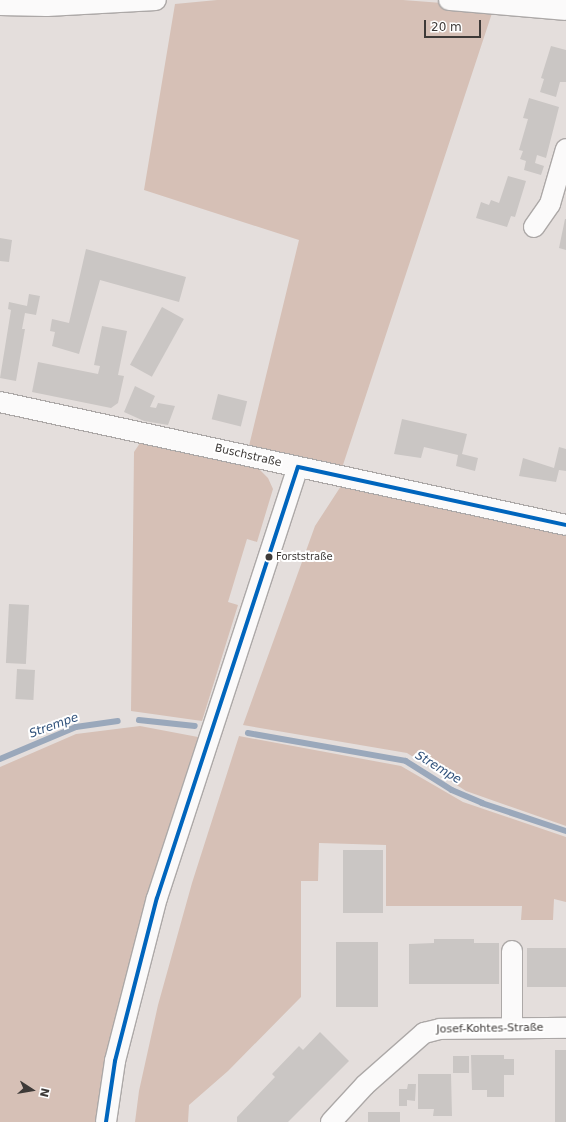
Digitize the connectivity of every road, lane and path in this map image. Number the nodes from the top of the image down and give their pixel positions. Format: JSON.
{"nodes":[{"id":1,"x":156,"y":0,"type":"edge"},
{"id":2,"x":449,"y":0,"type":"edge"},
{"id":3,"x":0,"y":5,"type":"edge"},
{"id":4,"x":566,"y":10,"type":"edge"},
{"id":5,"x":566,"y":149,"type":"edge"},
{"id":6,"x":534,"y":227,"type":"dead end"},
{"id":7,"x":0,"y":402,"type":"edge"},
{"id":8,"x":298,"y":467,"type":"junction"},
{"id":9,"x":566,"y":525,"type":"edge"},
{"id":10,"x":512,"y":952,"type":"dead end"},
{"id":11,"x":512,"y":1027,"type":"junction"},
{"id":12,"x":566,"y":1028,"type":"edge"},
{"id":13,"x":106,"y":1122,"type":"edge"},
{"id":14,"x":331,"y":1122,"type":"edge"}],
"edges":[{"from":1,"to":3,"type":"street"},
{"from":2,"to":4,"type":"street"},
{"from":5,"to":6,"type":"street"},
{"from":7,"to":8,"type":"street","name":"Buschstraße"},
{"from":8,"to":9,"type":"street","name":"Buschstraße"},
{"from":8,"to":13,"type":"street"},
{"from":10,"to":11,"type":"street"},
{"from":11,"to":12,"type":"street","name":"Josef-Kohtes-Straße"},
{"from":11,"to":14,"type":"street","name":"Josef-Kohtes-Straße"}]}
